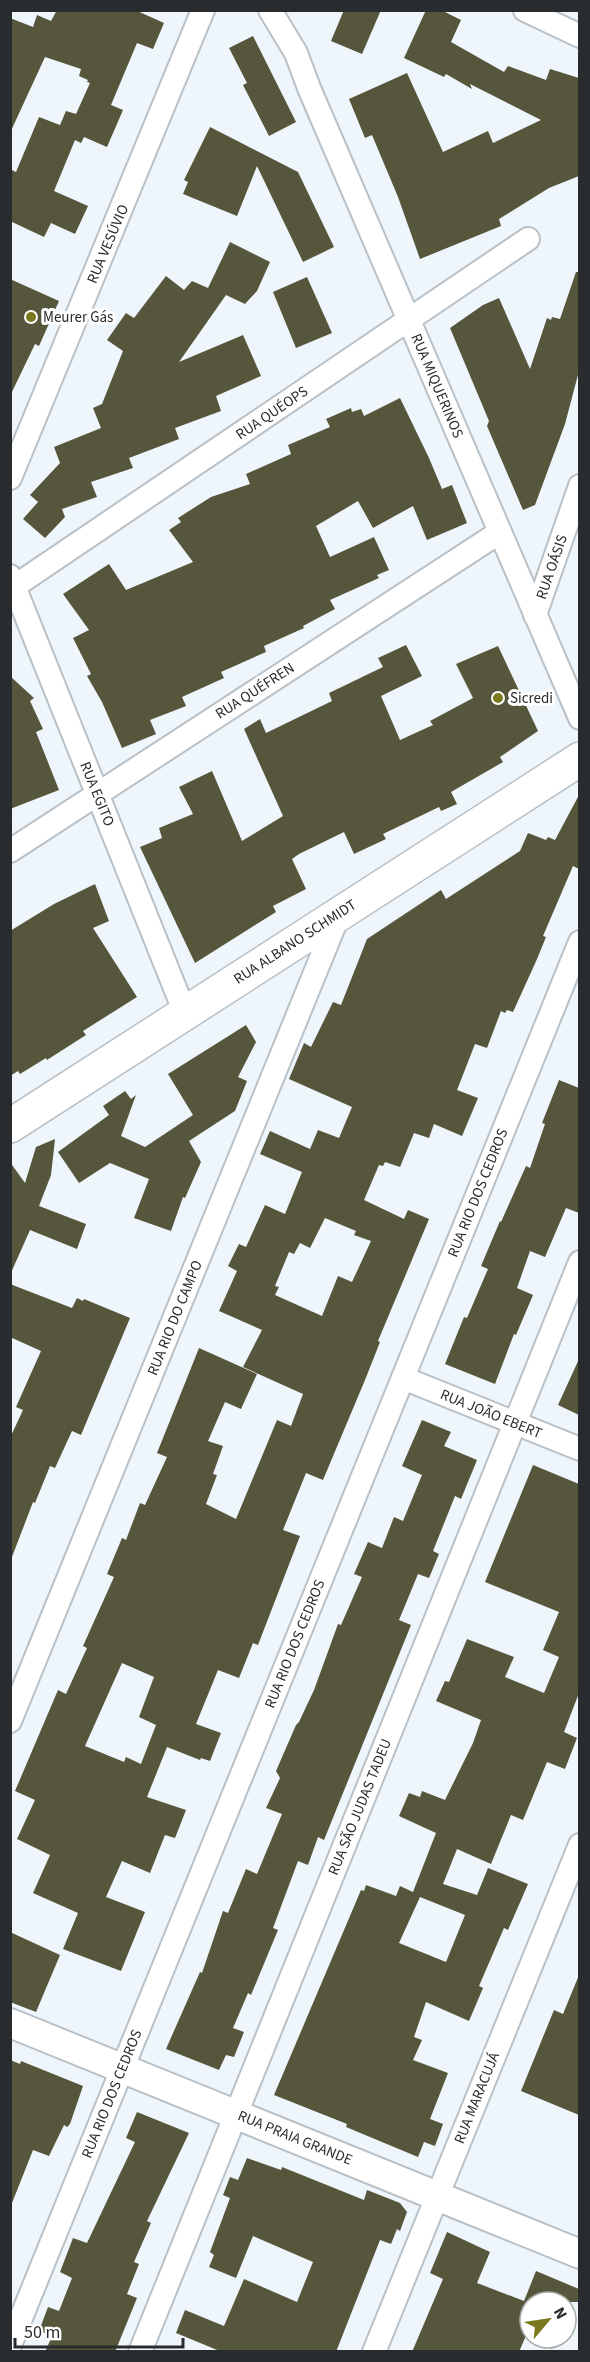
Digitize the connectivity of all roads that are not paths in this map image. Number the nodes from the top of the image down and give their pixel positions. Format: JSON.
{"nodes":[{"id":1,"x":203,"y":10,"type":"edge"},
{"id":2,"x":214,"y":10,"type":"edge"},
{"id":3,"x":270,"y":10,"type":"edge"},
{"id":4,"x":282,"y":10,"type":"edge"},
{"id":5,"x":525,"y":10,"type":"edge"},
{"id":6,"x":579,"y":36,"type":"edge"},
{"id":7,"x":296,"y":53,"type":"junction"},
{"id":8,"x":183,"y":62,"type":"junction"},
{"id":9,"x":528,"y":239,"type":"dead end"},
{"id":10,"x":410,"y":320,"type":"junction"},
{"id":11,"x":10,"y":478,"type":"edge"},
{"id":12,"x":579,"y":486,"type":"edge"},
{"id":13,"x":500,"y":532,"type":"junction"},
{"id":14,"x":13,"y":581,"type":"edge"},
{"id":15,"x":535,"y":615,"type":"junction"},
{"id":16,"x":579,"y":718,"type":"edge"},
{"id":17,"x":579,"y":759,"type":"edge"},
{"id":18,"x":97,"y":794,"type":"junction"},
{"id":19,"x":10,"y":851,"type":"edge"},
{"id":20,"x":339,"y":914,"type":"junction"},
{"id":21,"x":579,"y":942,"type":"edge"},
{"id":22,"x":185,"y":1013,"type":"junction"},
{"id":23,"x":10,"y":1126,"type":"edge"},
{"id":24,"x":579,"y":1262,"type":"edge"},
{"id":25,"x":403,"y":1378,"type":"junction"},
{"id":26,"x":514,"y":1423,"type":"junction"},
{"id":27,"x":579,"y":1449,"type":"edge"},
{"id":28,"x":10,"y":1721,"type":"edge"},
{"id":29,"x":579,"y":1845,"type":"edge"},
{"id":30,"x":10,"y":2023,"type":"edge"},
{"id":31,"x":123,"y":2069,"type":"junction"},
{"id":32,"x":235,"y":2114,"type":"junction"},
{"id":33,"x":437,"y":2196,"type":"junction"},
{"id":34,"x":579,"y":2254,"type":"edge"},
{"id":35,"x":10,"y":2345,"type":"edge"},
{"id":36,"x":140,"y":2352,"type":"edge"},
{"id":37,"x":374,"y":2352,"type":"edge"}],
"edges":[{"from":1,"to":8,"type":"street","name":"RUA VESÚVIO"},
{"from":2,"to":8,"type":"street"},
{"from":3,"to":7,"type":"street","name":"RUA MIQUERINOS"},
{"from":4,"to":7,"type":"street","name":"RUA MIQUERINOS"},
{"from":5,"to":6,"type":"street"},
{"from":7,"to":10,"type":"street","name":"RUA MIQUERINOS"},
{"from":8,"to":11,"type":"street","name":"RUA VESÚVIO"},
{"from":9,"to":10,"type":"street","name":"RUA QUÉOPS"},
{"from":10,"to":13,"type":"street","name":"RUA MIQUERINOS"},
{"from":10,"to":14,"type":"street","name":"RUA QUÉOPS"},
{"from":12,"to":15,"type":"street","name":"RUA OÁSIS"},
{"from":13,"to":15,"type":"street","name":"RUA MIQUERINOS"},
{"from":13,"to":18,"type":"street","name":"RUA QUÉFREN"},
{"from":14,"to":18,"type":"street","name":"RUA EGITO"},
{"from":15,"to":16,"type":"street","name":"RUA MIQUERINOS"},
{"from":17,"to":20,"type":"main road","name":"RUA ALBANO SCHMIDT"},
{"from":18,"to":19,"type":"street","name":"RUA QUÉFREN"},
{"from":18,"to":22,"type":"street","name":"RUA EGITO"},
{"from":20,"to":22,"type":"main road","name":"RUA ALBANO SCHMIDT"},
{"from":20,"to":28,"type":"street","name":"RUA RIO DO CAMPO"},
{"from":21,"to":25,"type":"street","name":"RUA RIO DOS CEDROS"},
{"from":22,"to":23,"type":"main road","name":"RUA ALBANO SCHMIDT"},
{"from":24,"to":26,"type":"street","name":"RUA SÃO JUDAS TADEU"},
{"from":25,"to":26,"type":"street","name":"RUA JOÃO EBERT"},
{"from":25,"to":31,"type":"street","name":"RUA RIO DOS CEDROS"},
{"from":26,"to":27,"type":"street","name":"RUA JOÃO EBERT"},
{"from":26,"to":32,"type":"street","name":"RUA SÃO JUDAS TADEU"},
{"from":29,"to":33,"type":"street","name":"RUA MARACUJÁ"},
{"from":30,"to":31,"type":"street","name":"RUA PRAIA GRANDE"},
{"from":31,"to":32,"type":"street","name":"RUA PRAIA GRANDE"},
{"from":31,"to":35,"type":"street","name":"RUA RIO DOS CEDROS"},
{"from":32,"to":33,"type":"street","name":"RUA PRAIA GRANDE"},
{"from":32,"to":36,"type":"street","name":"RUA SÃO JUDAS TADEU"},
{"from":33,"to":34,"type":"street","name":"RUA PRAIA GRANDE"},
{"from":33,"to":37,"type":"street","name":"RUA MARACUJÁ"}]}
